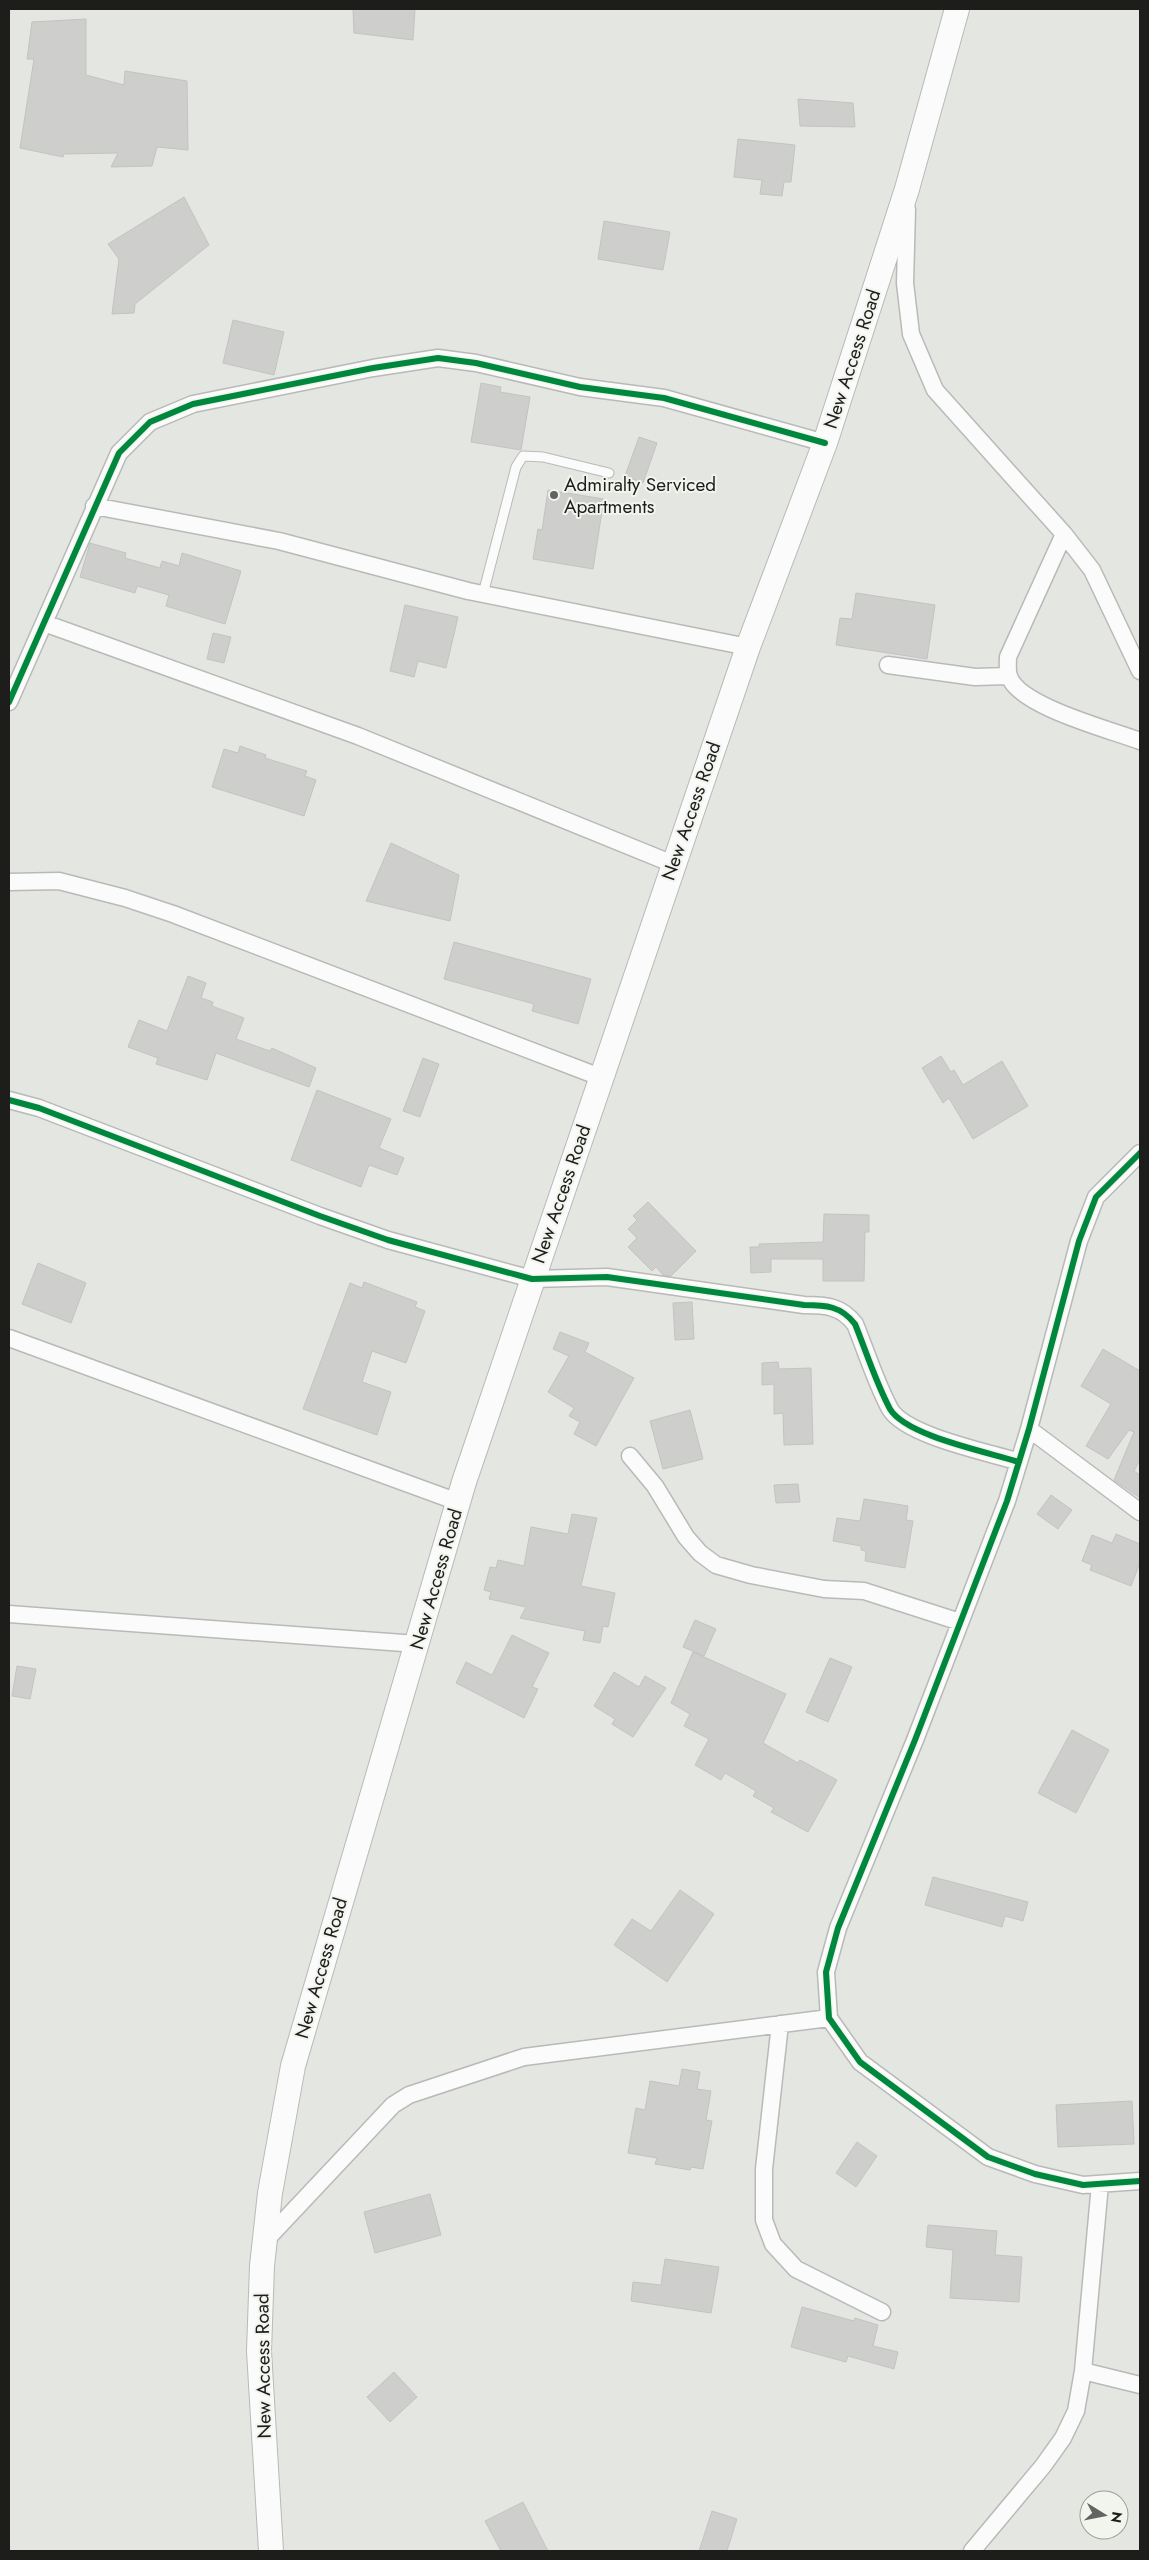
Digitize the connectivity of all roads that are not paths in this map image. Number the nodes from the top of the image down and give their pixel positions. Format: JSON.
{"nodes":[{"id":1,"x":957,"y":9,"type":"edge"},
{"id":2,"x":907,"y":189,"type":"junction"},
{"id":3,"x":825,"y":443,"type":"junction"},
{"id":4,"x":609,"y":473,"type":"dead end"},
{"id":5,"x":94,"y":506,"type":"junction"},
{"id":6,"x":1064,"y":534,"type":"junction"},
{"id":7,"x":484,"y":594,"type":"junction"},
{"id":8,"x":44,"y":623,"type":"junction"},
{"id":9,"x":748,"y":647,"type":"junction"},
{"id":10,"x":888,"y":665,"type":"dead end"},
{"id":11,"x":1140,"y":671,"type":"edge"},
{"id":12,"x":1008,"y":676,"type":"junction"},
{"id":13,"x":13,"y":680,"type":"edge"},
{"id":14,"x":9,"y":702,"type":"edge"},
{"id":15,"x":1140,"y":741,"type":"edge"},
{"id":16,"x":673,"y":864,"type":"junction"},
{"id":17,"x":9,"y":882,"type":"edge"},
{"id":18,"x":600,"y":1077,"type":"junction"},
{"id":19,"x":9,"y":1100,"type":"edge"},
{"id":20,"x":1140,"y":1153,"type":"edge"},
{"id":21,"x":532,"y":1279,"type":"junction"},
{"id":22,"x":9,"y":1338,"type":"edge"},
{"id":23,"x":1029,"y":1429,"type":"junction"},
{"id":24,"x":630,"y":1456,"type":"dead end"},
{"id":25,"x":1019,"y":1462,"type":"junction"},
{"id":26,"x":458,"y":1502,"type":"junction"},
{"id":27,"x":1140,"y":1512,"type":"edge"},
{"id":28,"x":9,"y":1614,"type":"edge"},
{"id":29,"x":960,"y":1622,"type":"junction"},
{"id":30,"x":417,"y":1644,"type":"junction"},
{"id":31,"x":830,"y":2018,"type":"junction"},
{"id":32,"x":780,"y":2024,"type":"junction"},
{"id":33,"x":1140,"y":2181,"type":"edge"},
{"id":34,"x":1100,"y":2184,"type":"junction"},
{"id":35,"x":264,"y":2242,"type":"junction"},
{"id":36,"x":882,"y":2312,"type":"dead end"},
{"id":37,"x":1083,"y":2371,"type":"junction"},
{"id":38,"x":1140,"y":2385,"type":"edge"},
{"id":39,"x":271,"y":2551,"type":"edge"},
{"id":40,"x":972,"y":2551,"type":"edge"}],
"edges":[{"from":1,"to":2,"type":"main road","name":"New Access Road"},
{"from":2,"to":3,"type":"main road","name":"New Access Road"},
{"from":2,"to":6,"type":"street"},
{"from":3,"to":5,"type":"street"},
{"from":3,"to":9,"type":"main road","name":"New Access Road"},
{"from":4,"to":7,"type":"lane"},
{"from":5,"to":7,"type":"street"},
{"from":5,"to":8,"type":"street"},
{"from":6,"to":11,"type":"street"},
{"from":6,"to":12,"type":"street"},
{"from":7,"to":9,"type":"street"},
{"from":8,"to":13,"type":"street"},
{"from":8,"to":16,"type":"street"},
{"from":9,"to":16,"type":"main road","name":"New Access Road"},
{"from":10,"to":12,"type":"street"},
{"from":12,"to":15,"type":"street"},
{"from":13,"to":14,"type":"street"},
{"from":16,"to":18,"type":"main road","name":"New Access Road"},
{"from":17,"to":18,"type":"street"},
{"from":18,"to":21,"type":"main road","name":"New Access Road"},
{"from":19,"to":21,"type":"street"},
{"from":20,"to":23,"type":"street"},
{"from":21,"to":25,"type":"street"},
{"from":21,"to":26,"type":"main road","name":"New Access Road"},
{"from":22,"to":26,"type":"street"},
{"from":23,"to":25,"type":"street"},
{"from":23,"to":27,"type":"street"},
{"from":24,"to":29,"type":"street"},
{"from":25,"to":29,"type":"street"},
{"from":26,"to":30,"type":"main road","name":"New Access Road"},
{"from":28,"to":30,"type":"street"},
{"from":29,"to":31,"type":"street"},
{"from":30,"to":35,"type":"main road","name":"New Access Road"},
{"from":31,"to":32,"type":"street"},
{"from":31,"to":34,"type":"street"},
{"from":32,"to":35,"type":"street"},
{"from":32,"to":36,"type":"street"},
{"from":33,"to":34,"type":"street"},
{"from":34,"to":37,"type":"street"},
{"from":35,"to":39,"type":"main road","name":"New Access Road"},
{"from":37,"to":38,"type":"street"},
{"from":37,"to":40,"type":"street"}]}
